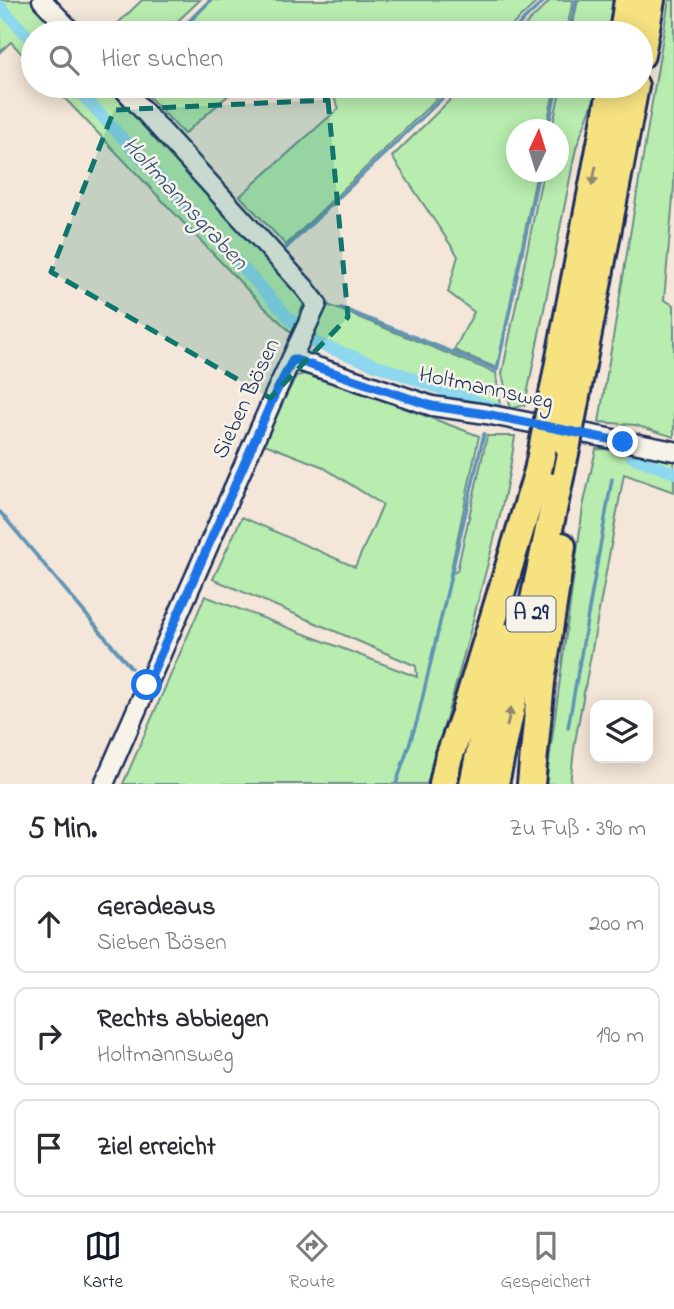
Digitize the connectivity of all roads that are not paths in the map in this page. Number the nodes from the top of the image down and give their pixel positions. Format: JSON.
{"nodes":[{"id":1,"x":43,"y":0,"type":"edge"},
{"id":2,"x":628,"y":0,"type":"edge"},
{"id":3,"x":651,"y":0,"type":"edge"},
{"id":4,"x":62,"y":21,"type":"edge"},
{"id":5,"x":624,"y":21,"type":"edge"},
{"id":6,"x":647,"y":21,"type":"edge"},
{"id":7,"x":132,"y":98,"type":"edge"},
{"id":8,"x":610,"y":98,"type":"edge"},
{"id":9,"x":633,"y":98,"type":"edge"},
{"id":10,"x":293,"y":359,"type":"junction"},
{"id":11,"x":572,"y":393,"type":"junction"},
{"id":12,"x":572,"y":445,"type":"junction"},
{"id":13,"x":674,"y":452,"type":"edge"},
{"id":14,"x":538,"y":471,"type":"junction"},
{"id":15,"x":541,"y":682,"type":"junction"},
{"id":16,"x":464,"y":716,"type":"junction"},
{"id":17,"x":104,"y":784,"type":"edge"},
{"id":18,"x":443,"y":784,"type":"edge"},
{"id":19,"x":450,"y":784,"type":"edge"},
{"id":20,"x":472,"y":784,"type":"edge"},
{"id":21,"x":495,"y":784,"type":"edge"},
{"id":22,"x":519,"y":784,"type":"edge"},
{"id":23,"x":531,"y":784,"type":"edge"}],
"edges":[{"from":1,"to":4,"type":"street"},
{"from":2,"to":5,"type":"highway"},
{"from":3,"to":6,"type":"highway"},
{"from":7,"to":10,"type":"street","name":"Sieben Bösen"},
{"from":8,"to":11,"type":"highway","number":"A 29","one_way":true},
{"from":9,"to":11,"type":"highway","number":"A 29"},
{"from":10,"to":13,"type":"street","name":"Holtmannsweg"},
{"from":10,"to":17,"type":"street","name":"Sieben Bösen"},
{"from":11,"to":12,"type":"highway","number":"A 29","bridge":true},
{"from":11,"to":14,"type":"highway","number":"A 29","bridge":true},
{"from":12,"to":15,"type":"highway"},
{"from":21,"to":12,"type":"highway","number":"A 29","one_way":true},
{"from":14,"to":16,"type":"highway"},
{"from":14,"to":20,"type":"highway","number":"A 29"},
{"from":15,"to":22,"type":"highway"},
{"from":15,"to":23,"type":"highway"},
{"from":16,"to":18,"type":"highway"},
{"from":16,"to":19,"type":"highway"}]}
